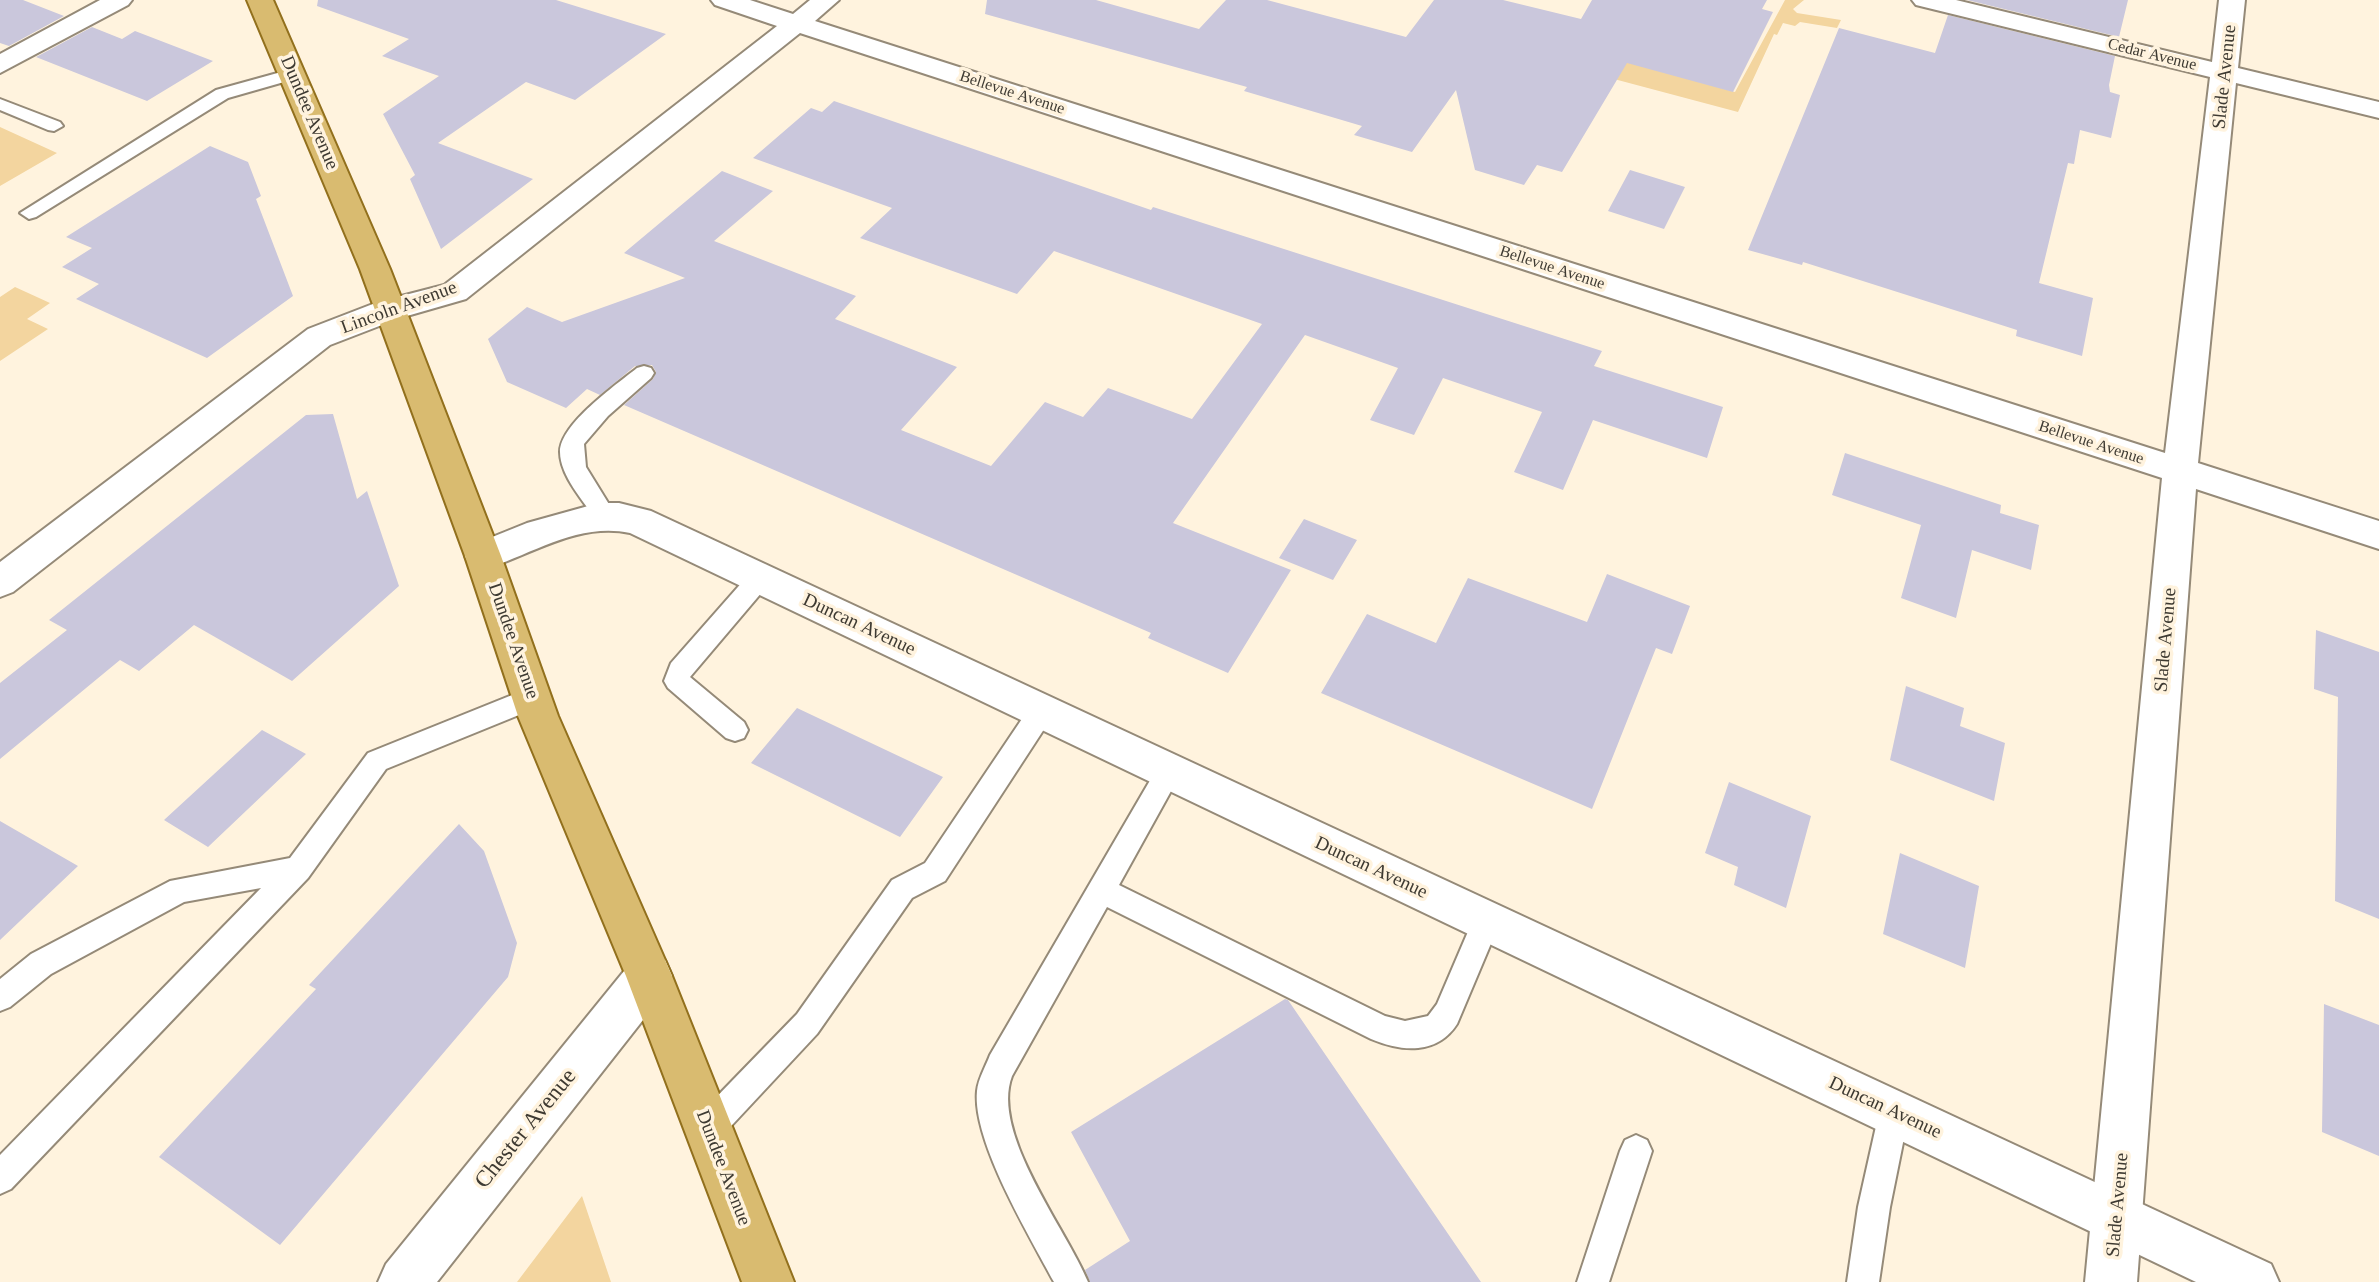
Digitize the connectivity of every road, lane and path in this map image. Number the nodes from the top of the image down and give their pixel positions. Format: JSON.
{"nodes":[{"id":1,"x":119,"y":0,"type":"edge"},
{"id":2,"x":260,"y":0,"type":"edge"},
{"id":3,"x":724,"y":0,"type":"edge"},
{"id":4,"x":826,"y":0,"type":"edge"},
{"id":5,"x":1924,"y":0,"type":"edge"},
{"id":6,"x":2232,"y":0,"type":"edge"},
{"id":7,"x":797,"y":23,"type":"junction"},
{"id":8,"x":0,"y":65,"type":"edge"},
{"id":9,"x":2226,"y":73,"type":"junction"},
{"id":10,"x":292,"y":74,"type":"junction"},
{"id":11,"x":0,"y":104,"type":"edge"},
{"id":12,"x":2379,"y":110,"type":"edge"},
{"id":13,"x":54,"y":126,"type":"dead end"},
{"id":14,"x":29,"y":213,"type":"dead end"},
{"id":15,"x":389,"y":310,"type":"junction"},
{"id":16,"x":643,"y":373,"type":"dead end"},
{"id":17,"x":2180,"y":472,"type":"junction"},
{"id":18,"x":604,"y":514,"type":"junction"},
{"id":19,"x":2379,"y":535,"type":"edge"},
{"id":20,"x":483,"y":556,"type":"junction"},
{"id":21,"x":760,"y":578,"type":"junction"},
{"id":22,"x":0,"y":582,"type":"edge"},
{"id":23,"x":533,"y":698,"type":"junction"},
{"id":24,"x":1041,"y":712,"type":"junction"},
{"id":25,"x":735,"y":730,"type":"dead end"},
{"id":26,"x":1168,"y":773,"type":"junction"},
{"id":27,"x":298,"y":869,"type":"junction"},
{"id":28,"x":1101,"y":890,"type":"junction"},
{"id":29,"x":1486,"y":922,"type":"junction"},
{"id":30,"x":649,"y":976,"type":"junction"},
{"id":31,"x":0,"y":997,"type":"edge"},
{"id":32,"x":1894,"y":1113,"type":"junction"},
{"id":33,"x":708,"y":1128,"type":"junction"},
{"id":34,"x":1636,"y":1151,"type":"dead end"},
{"id":35,"x":0,"y":1178,"type":"edge"},
{"id":36,"x":2118,"y":1218,"type":"junction"},
{"id":37,"x":404,"y":1282,"type":"edge"},
{"id":38,"x":768,"y":1282,"type":"edge"},
{"id":39,"x":1072,"y":1282,"type":"edge"},
{"id":40,"x":1593,"y":1282,"type":"edge"},
{"id":41,"x":1863,"y":1282,"type":"edge"},
{"id":42,"x":2111,"y":1282,"type":"edge"},
{"id":43,"x":2253,"y":1282,"type":"edge"}],
"edges":[{"from":1,"to":8,"type":"street"},
{"from":2,"to":10,"type":"main road","name":"Dundee Avenue"},
{"from":3,"to":7,"type":"street","name":"Bellevue Avenue"},
{"from":4,"to":7,"type":"street","name":"Lincoln Avenue"},
{"from":5,"to":9,"type":"street","name":"Cedar Avenue"},
{"from":6,"to":9,"type":"street","name":"Slade Avenue"},
{"from":7,"to":15,"type":"street","name":"Lincoln Avenue"},
{"from":7,"to":17,"type":"street","name":"Bellevue Avenue"},
{"from":9,"to":12,"type":"street","name":"Cedar Avenue"},
{"from":9,"to":17,"type":"street","name":"Slade Avenue"},
{"from":10,"to":14,"type":"lane"},
{"from":10,"to":15,"type":"main road","name":"Dundee Avenue"},
{"from":11,"to":13,"type":"lane"},
{"from":15,"to":20,"type":"main road","name":"Dundee Avenue"},
{"from":15,"to":22,"type":"street","name":"Lincoln Avenue"},
{"from":16,"to":18,"type":"lane"},
{"from":17,"to":19,"type":"street","name":"Bellevue Avenue"},
{"from":17,"to":36,"type":"street","name":"Slade Avenue"},
{"from":18,"to":20,"type":"street"},
{"from":18,"to":21,"type":"street","name":"Duncan Avenue"},
{"from":20,"to":23,"type":"main road","name":"Dundee Avenue"},
{"from":21,"to":24,"type":"street","name":"Duncan Avenue"},
{"from":21,"to":25,"type":"lane"},
{"from":23,"to":27,"type":"lane"},
{"from":23,"to":30,"type":"main road","name":"Dundee Avenue"},
{"from":24,"to":26,"type":"street","name":"Duncan Avenue"},
{"from":24,"to":33,"type":"lane"},
{"from":26,"to":28,"type":"lane"},
{"from":26,"to":29,"type":"street","name":"Duncan Avenue"},
{"from":27,"to":31,"type":"lane"},
{"from":27,"to":35,"type":"lane"},
{"from":28,"to":29,"type":"lane"},
{"from":28,"to":39,"type":"lane"},
{"from":29,"to":32,"type":"street","name":"Duncan Avenue"},
{"from":30,"to":33,"type":"main road","name":"Dundee Avenue"},
{"from":30,"to":37,"type":"street","name":"Chester Avenue"},
{"from":32,"to":36,"type":"street","name":"Duncan Avenue"},
{"from":32,"to":41,"type":"lane"},
{"from":33,"to":38,"type":"main road","name":"Dundee Avenue"},
{"from":34,"to":40,"type":"lane"},
{"from":36,"to":42,"type":"street","name":"Slade Avenue"},
{"from":36,"to":43,"type":"street","name":"Duncan Avenue"}]}
